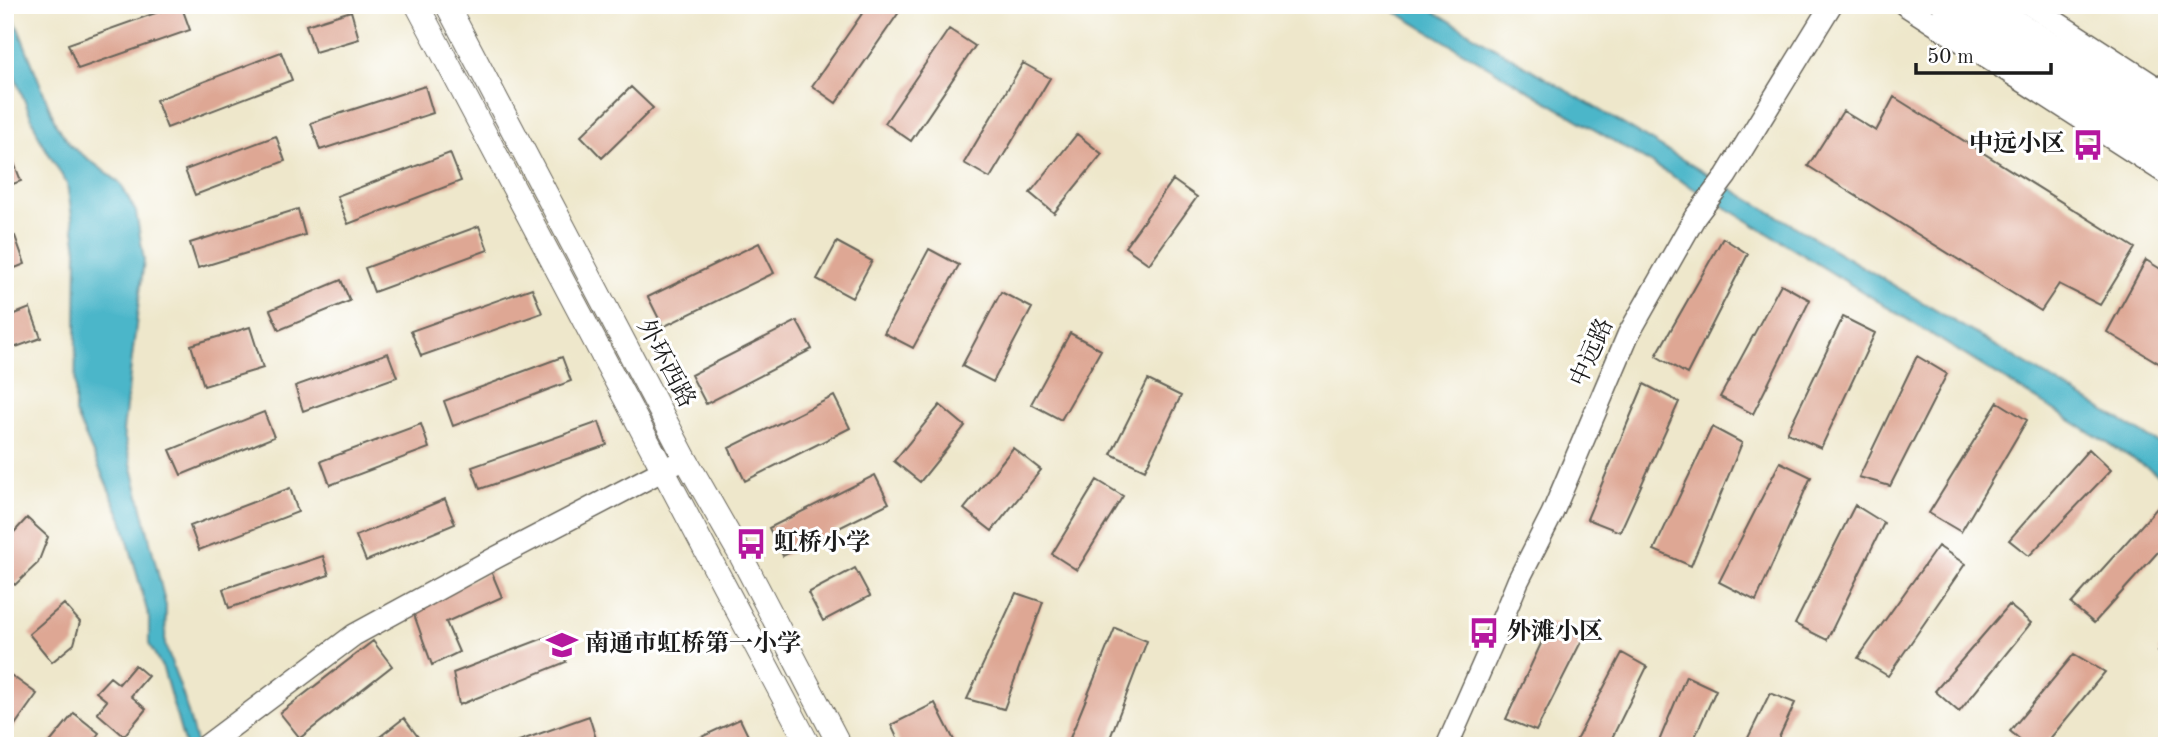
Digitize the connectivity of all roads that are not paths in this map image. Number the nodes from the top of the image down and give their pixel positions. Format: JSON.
{"nodes":[{"id":1,"x":417,"y":5,"type":"edge"},
{"id":2,"x":447,"y":5,"type":"edge"},
{"id":3,"x":1831,"y":5,"type":"edge"},
{"id":4,"x":1905,"y":5,"type":"edge"},
{"id":5,"x":1945,"y":5,"type":"edge"},
{"id":6,"x":1987,"y":5,"type":"edge"},
{"id":7,"x":2030,"y":5,"type":"edge"},
{"id":8,"x":2167,"y":94,"type":"edge"},
{"id":9,"x":2167,"y":120,"type":"edge"},
{"id":10,"x":2166,"y":147,"type":"edge"},
{"id":11,"x":2167,"y":174,"type":"edge"},
{"id":12,"x":685,"y":458,"type":"junction"},
{"id":13,"x":664,"y":470,"type":"junction"},
{"id":14,"x":209,"y":744,"type":"edge"},
{"id":15,"x":809,"y":746,"type":"edge"},
{"id":16,"x":840,"y":746,"type":"edge"},
{"id":17,"x":1447,"y":746,"type":"edge"}],
"edges":[{"from":1,"to":13,"type":"main road","name":"外环西路"},
{"from":2,"to":12,"type":"main road","name":"外环西路"},
{"from":3,"to":17,"type":"street","name":"中远路"},
{"from":4,"to":11,"type":"street"},
{"from":5,"to":10,"type":"highway"},
{"from":6,"to":9,"type":"highway"},
{"from":7,"to":8,"type":"street"},
{"from":12,"to":13,"type":"street"},
{"from":12,"to":16,"type":"main road","name":"外环西路"},
{"from":13,"to":14,"type":"street"},
{"from":13,"to":15,"type":"main road","name":"外环西路"}]}
